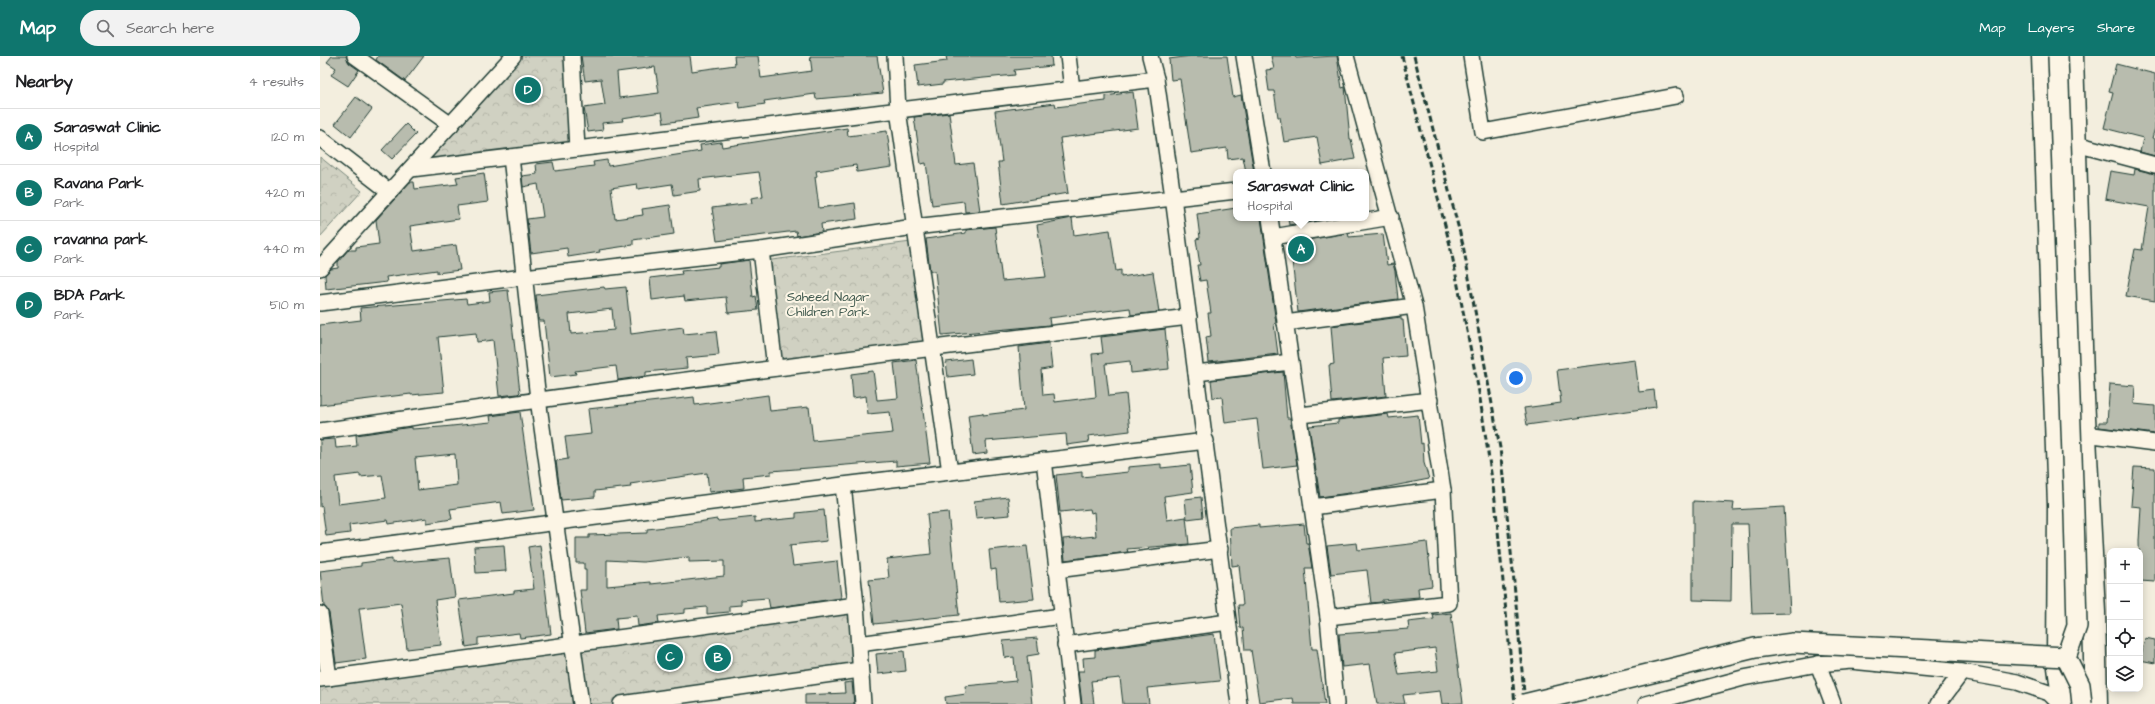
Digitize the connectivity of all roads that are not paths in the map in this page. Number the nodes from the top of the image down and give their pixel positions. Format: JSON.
{"nodes":[{"id":1,"x":355,"y":56,"type":"edge"},
{"id":2,"x":513,"y":56,"type":"edge"},
{"id":3,"x":572,"y":56,"type":"edge"},
{"id":4,"x":895,"y":56,"type":"edge"},
{"id":5,"x":1068,"y":56,"type":"edge"},
{"id":6,"x":1150,"y":56,"type":"edge"},
{"id":7,"x":1244,"y":56,"type":"edge"},
{"id":8,"x":1346,"y":56,"type":"edge"},
{"id":9,"x":1471,"y":56,"type":"edge"},
{"id":10,"x":2043,"y":56,"type":"edge"},
{"id":11,"x":2058,"y":56,"type":"edge"},
{"id":12,"x":2072,"y":56,"type":"edge"},
{"id":13,"x":1156,"y":79,"type":"junction"},
{"id":14,"x":1072,"y":89,"type":"junction"},
{"id":15,"x":1676,"y":96,"type":"dead end"},
{"id":16,"x":898,"y":110,"type":"junction"},
{"id":17,"x":451,"y":125,"type":"junction"},
{"id":18,"x":320,"y":138,"type":"edge"},
{"id":19,"x":2076,"y":144,"type":"junction"},
{"id":20,"x":577,"y":149,"type":"junction"},
{"id":21,"x":511,"y":157,"type":"junction"},
{"id":22,"x":2155,"y":165,"type":"edge"},
{"id":23,"x":411,"y":169,"type":"junction"},
{"id":24,"x":1263,"y":169,"type":"edge"},
{"id":25,"x":1233,"y":191,"type":"edge"},
{"id":26,"x":390,"y":192,"type":"junction"},
{"id":27,"x":1173,"y":197,"type":"junction"},
{"id":28,"x":1391,"y":217,"type":"junction"},
{"id":29,"x":1270,"y":221,"type":"edge"},
{"id":30,"x":1367,"y":221,"type":"edge"},
{"id":31,"x":1369,"y":221,"type":"edge"},
{"id":32,"x":914,"y":226,"type":"junction"},
{"id":33,"x":1273,"y":237,"type":"junction"},
{"id":34,"x":761,"y":250,"type":"junction"},
{"id":35,"x":320,"y":268,"type":"edge"},
{"id":36,"x":524,"y":277,"type":"junction"},
{"id":37,"x":320,"y":303,"type":"edge"},
{"id":38,"x":1414,"y":306,"type":"junction"},
{"id":39,"x":1189,"y":317,"type":"junction"},
{"id":40,"x":1285,"y":323,"type":"junction"},
{"id":41,"x":931,"y":347,"type":"junction"},
{"id":42,"x":1291,"y":362,"type":"junction"},
{"id":43,"x":2054,"y":362,"type":"junction"},
{"id":44,"x":2081,"y":362,"type":"junction"},
{"id":45,"x":775,"y":368,"type":"junction"},
{"id":46,"x":1196,"y":373,"type":"junction"},
{"id":47,"x":538,"y":399,"type":"junction"},
{"id":48,"x":1430,"y":400,"type":"junction"},
{"id":49,"x":1300,"y":415,"type":"junction"},
{"id":50,"x":320,"y":431,"type":"edge"},
{"id":51,"x":2085,"y":434,"type":"junction"},
{"id":52,"x":1206,"y":441,"type":"junction"},
{"id":53,"x":2155,"y":443,"type":"edge"},
{"id":54,"x":1044,"y":460,"type":"junction"},
{"id":55,"x":950,"y":472,"type":"junction"},
{"id":56,"x":843,"y":485,"type":"junction"},
{"id":57,"x":1443,"y":490,"type":"junction"},
{"id":58,"x":1312,"y":507,"type":"junction"},
{"id":59,"x":555,"y":523,"type":"junction"},
{"id":60,"x":1220,"y":549,"type":"junction"},
{"id":61,"x":320,"y":553,"type":"edge"},
{"id":62,"x":1056,"y":570,"type":"junction"},
{"id":63,"x":856,"y":605,"type":"junction"},
{"id":64,"x":320,"y":614,"type":"edge"},
{"id":65,"x":1061,"y":616,"type":"junction"},
{"id":66,"x":1328,"y":617,"type":"junction"},
{"id":67,"x":1228,"y":622,"type":"junction"},
{"id":68,"x":859,"y":644,"type":"junction"},
{"id":69,"x":572,"y":645,"type":"junction"},
{"id":70,"x":1065,"y":645,"type":"junction"},
{"id":71,"x":2066,"y":657,"type":"junction"},
{"id":72,"x":1818,"y":664,"type":"junction"},
{"id":73,"x":860,"y":670,"type":"junction"},
{"id":74,"x":1962,"y":672,"type":"junction"},
{"id":75,"x":324,"y":679,"type":"edge"},
{"id":76,"x":580,"y":704,"type":"edge"},
{"id":77,"x":621,"y":704,"type":"edge"},
{"id":78,"x":863,"y":704,"type":"edge"},
{"id":79,"x":1073,"y":704,"type":"edge"},
{"id":80,"x":1239,"y":704,"type":"edge"},
{"id":81,"x":1336,"y":704,"type":"edge"},
{"id":82,"x":1524,"y":704,"type":"edge"},
{"id":83,"x":1646,"y":704,"type":"edge"},
{"id":84,"x":1833,"y":704,"type":"edge"},
{"id":85,"x":1938,"y":704,"type":"edge"},
{"id":86,"x":2060,"y":704,"type":"edge"},
{"id":87,"x":2064,"y":704,"type":"edge"},
{"id":88,"x":2082,"y":704,"type":"edge"},
{"id":89,"x":2096,"y":704,"type":"edge"}],
"edges":[{"from":1,"to":17,"type":"street"},
{"from":2,"to":17,"type":"street"},
{"from":3,"to":20,"type":"street"},
{"from":4,"to":16,"type":"street"},
{"from":5,"to":14,"type":"street"},
{"from":6,"to":13,"type":"street"},
{"from":7,"to":24,"type":"street"},
{"from":8,"to":28,"type":"street"},
{"from":9,"to":15,"type":"street"},
{"from":10,"to":43,"type":"main road"},
{"from":11,"to":71,"type":"street","bridge":true},
{"from":12,"to":19,"type":"main road"},
{"from":13,"to":14,"type":"street"},
{"from":13,"to":27,"type":"street"},
{"from":14,"to":16,"type":"street"},
{"from":16,"to":20,"type":"street"},
{"from":16,"to":32,"type":"street"},
{"from":17,"to":23,"type":"street"},
{"from":18,"to":26,"type":"street"},
{"from":19,"to":22,"type":"street"},
{"from":19,"to":44,"type":"main road"},
{"from":20,"to":21,"type":"street"},
{"from":21,"to":23,"type":"street"},
{"from":21,"to":36,"type":"street"},
{"from":23,"to":26,"type":"street"},
{"from":25,"to":27,"type":"street"},
{"from":26,"to":35,"type":"street"},
{"from":27,"to":32,"type":"street"},
{"from":27,"to":39,"type":"street"},
{"from":28,"to":31,"type":"street"},
{"from":28,"to":38,"type":"street"},
{"from":29,"to":33,"type":"street"},
{"from":30,"to":33,"type":"street"},
{"from":32,"to":34,"type":"street"},
{"from":32,"to":41,"type":"street"},
{"from":33,"to":40,"type":"street"},
{"from":34,"to":36,"type":"street"},
{"from":34,"to":45,"type":"street"},
{"from":36,"to":37,"type":"street"},
{"from":36,"to":47,"type":"street"},
{"from":38,"to":40,"type":"street"},
{"from":38,"to":48,"type":"street"},
{"from":39,"to":41,"type":"street"},
{"from":39,"to":46,"type":"street"},
{"from":40,"to":42,"type":"street"},
{"from":41,"to":45,"type":"street"},
{"from":41,"to":55,"type":"street"},
{"from":42,"to":46,"type":"street"},
{"from":42,"to":49,"type":"street"},
{"from":43,"to":44,"type":"main road"},
{"from":43,"to":87,"type":"main road"},
{"from":44,"to":51,"type":"main road"},
{"from":45,"to":47,"type":"street"},
{"from":46,"to":52,"type":"street"},
{"from":47,"to":50,"type":"street"},
{"from":47,"to":59,"type":"street"},
{"from":48,"to":49,"type":"street"},
{"from":48,"to":57,"type":"street"},
{"from":49,"to":58,"type":"street"},
{"from":51,"to":53,"type":"street"},
{"from":51,"to":89,"type":"main road"},
{"from":52,"to":54,"type":"street"},
{"from":52,"to":60,"type":"street"},
{"from":54,"to":55,"type":"street"},
{"from":54,"to":62,"type":"street"},
{"from":55,"to":56,"type":"street"},
{"from":56,"to":59,"type":"street"},
{"from":56,"to":63,"type":"street"},
{"from":57,"to":58,"type":"street"},
{"from":57,"to":66,"type":"street"},
{"from":58,"to":66,"type":"street"},
{"from":59,"to":61,"type":"street"},
{"from":59,"to":69,"type":"street"},
{"from":60,"to":62,"type":"street"},
{"from":60,"to":67,"type":"street"},
{"from":62,"to":65,"type":"street"},
{"from":63,"to":68,"type":"street"},
{"from":63,"to":69,"type":"street"},
{"from":64,"to":75,"type":"street"},
{"from":65,"to":68,"type":"street"},
{"from":65,"to":70,"type":"street"},
{"from":66,"to":81,"type":"street"},
{"from":67,"to":70,"type":"street"},
{"from":67,"to":80,"type":"street"},
{"from":68,"to":73,"type":"street"},
{"from":69,"to":75,"type":"street"},
{"from":69,"to":76,"type":"street"},
{"from":70,"to":79,"type":"street"},
{"from":71,"to":82,"type":"street","bridge":true},
{"from":71,"to":88,"type":"street","bridge":true},
{"from":72,"to":74,"type":"street"},
{"from":72,"to":83,"type":"street"},
{"from":72,"to":84,"type":"street"},
{"from":73,"to":77,"type":"street"},
{"from":73,"to":78,"type":"street"},
{"from":74,"to":85,"type":"street"},
{"from":74,"to":86,"type":"street"}]}
